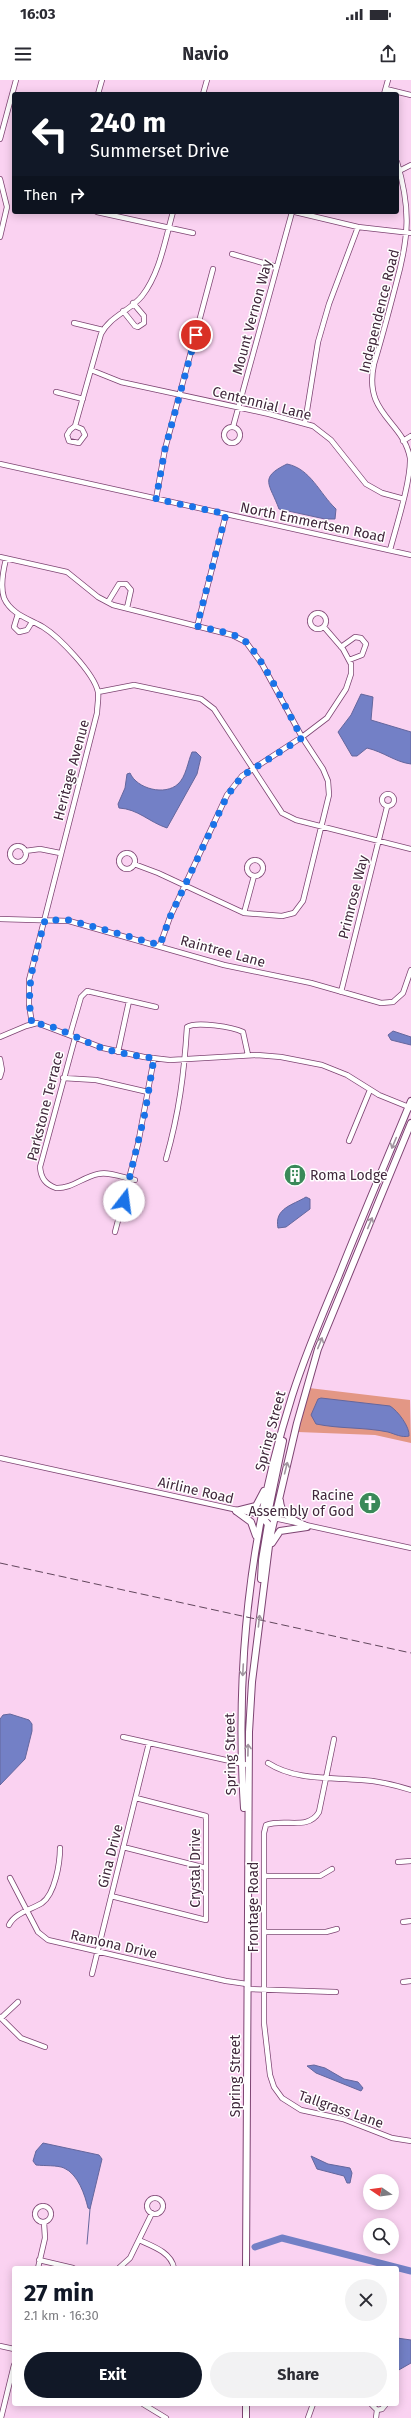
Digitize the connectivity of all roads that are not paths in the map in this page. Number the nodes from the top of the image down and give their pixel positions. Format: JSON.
{"nodes":[{"id":1,"x":16,"y":80,"type":"edge"},
{"id":2,"x":102,"y":80,"type":"edge"},
{"id":3,"x":207,"y":80,"type":"edge"},
{"id":4,"x":388,"y":80,"type":"edge"},
{"id":5,"x":13,"y":92,"type":"edge"},
{"id":6,"x":99,"y":92,"type":"edge"},
{"id":7,"x":204,"y":92,"type":"edge"},
{"id":8,"x":385,"y":92,"type":"edge"},
{"id":9,"x":399,"y":94,"type":"edge"},
{"id":10,"x":12,"y":95,"type":"edge"},
{"id":11,"x":411,"y":95,"type":"edge"},
{"id":12,"x":0,"y":139,"type":"edge"},
{"id":13,"x":411,"y":165,"type":"edge"},
{"id":14,"x":399,"y":166,"type":"edge"},
{"id":15,"x":401,"y":170,"type":"junction"},
{"id":16,"x":0,"y":179,"type":"edge"},
{"id":17,"x":106,"y":214,"type":"edge"},
{"id":18,"x":172,"y":214,"type":"edge"},
{"id":19,"x":291,"y":214,"type":"edge"},
{"id":20,"x":303,"y":214,"type":"edge"},
{"id":21,"x":358,"y":227,"type":"junction"},
{"id":22,"x":169,"y":228,"type":"junction"},
{"id":23,"x":193,"y":233,"type":"dead end"},
{"id":24,"x":410,"y":233,"type":"edge"},
{"id":25,"x":0,"y":237,"type":"edge"},
{"id":26,"x":232,"y":254,"type":"dead end"},
{"id":27,"x":277,"y":266,"type":"junction"},
{"id":28,"x":213,"y":269,"type":"dead end"},
{"id":29,"x":133,"y":303,"type":"junction"},
{"id":30,"x":123,"y":311,"type":"junction"},
{"id":31,"x":74,"y":323,"type":"dead end"},
{"id":32,"x":103,"y":330,"type":"junction"},
{"id":33,"x":90,"y":370,"type":"junction"},
{"id":34,"x":56,"y":392,"type":"dead end"},
{"id":35,"x":180,"y":395,"type":"junction"},
{"id":36,"x":83,"y":399,"type":"junction"},
{"id":37,"x":239,"y":408,"type":"junction"},
{"id":38,"x":305,"y":424,"type":"junction"},
{"id":39,"x":75,"y":426,"type":"dead end"},
{"id":40,"x":233,"y":427,"type":"dead end"},
{"id":41,"x":411,"y":436,"type":"edge"},
{"id":42,"x":403,"y":441,"type":"junction"},
{"id":43,"x":0,"y":464,"type":"edge"},
{"id":44,"x":156,"y":499,"type":"junction"},
{"id":45,"x":404,"y":499,"type":"junction"},
{"id":46,"x":226,"y":514,"type":"junction"},
{"id":47,"x":390,"y":550,"type":"junction"},
{"id":48,"x":411,"y":555,"type":"edge"},
{"id":49,"x":0,"y":557,"type":"edge"},
{"id":50,"x":6,"y":559,"type":"junction"},
{"id":51,"x":108,"y":602,"type":"junction"},
{"id":52,"x":127,"y":608,"type":"junction"},
{"id":53,"x":18,"y":614,"type":"junction"},
{"id":54,"x":32,"y":622,"type":"junction"},
{"id":55,"x":197,"y":626,"type":"junction"},
{"id":56,"x":324,"y":627,"type":"dead end"},
{"id":57,"x":341,"y":647,"type":"junction"},
{"id":58,"x":349,"y":660,"type":"junction"},
{"id":59,"x":98,"y":692,"type":"junction"},
{"id":60,"x":302,"y":738,"type":"junction"},
{"id":61,"x":252,"y":770,"type":"junction"},
{"id":62,"x":387,"y":807,"type":"dead end"},
{"id":63,"x":322,"y":826,"type":"junction"},
{"id":64,"x":379,"y":840,"type":"junction"},
{"id":65,"x":411,"y":849,"type":"edge"},
{"id":66,"x":25,"y":851,"type":"dead end"},
{"id":67,"x":60,"y":853,"type":"junction"},
{"id":68,"x":134,"y":864,"type":"dead end"},
{"id":69,"x":254,"y":876,"type":"dead end"},
{"id":70,"x":185,"y":885,"type":"junction"},
{"id":71,"x":244,"y":913,"type":"junction"},
{"id":72,"x":0,"y":919,"type":"edge"},
{"id":73,"x":45,"y":920,"type":"junction"},
{"id":74,"x":160,"y":945,"type":"junction"},
{"id":75,"x":411,"y":970,"type":"edge"},
{"id":76,"x":341,"y":992,"type":"junction"},
{"id":77,"x":129,"y":1001,"type":"junction"},
{"id":78,"x":156,"y":1007,"type":"dead end"},
{"id":79,"x":32,"y":1024,"type":"junction"},
{"id":80,"x":70,"y":1035,"type":"junction"},
{"id":81,"x":0,"y":1037,"type":"edge"},
{"id":82,"x":75,"y":1038,"type":"junction"},
{"id":83,"x":118,"y":1052,"type":"junction"},
{"id":84,"x":248,"y":1055,"type":"junction"},
{"id":85,"x":154,"y":1058,"type":"junction"},
{"id":86,"x":0,"y":1059,"type":"edge"},
{"id":87,"x":186,"y":1059,"type":"junction"},
{"id":88,"x":0,"y":1077,"type":"edge"},
{"id":89,"x":63,"y":1078,"type":"junction"},
{"id":90,"x":370,"y":1090,"type":"junction"},
{"id":91,"x":148,"y":1092,"type":"junction"},
{"id":92,"x":410,"y":1105,"type":"edge"},
{"id":93,"x":411,"y":1123,"type":"edge"},
{"id":94,"x":350,"y":1141,"type":"dead end"},
{"id":95,"x":166,"y":1159,"type":"dead end"},
{"id":96,"x":130,"y":1179,"type":"junction"},
{"id":97,"x":135,"y":1180,"type":"dead end"},
{"id":98,"x":115,"y":1232,"type":"dead end"},
{"id":99,"x":287,"y":1413,"type":"junction"},
{"id":100,"x":0,"y":1458,"type":"edge"},
{"id":101,"x":270,"y":1477,"type":"junction"},
{"id":102,"x":281,"y":1491,"type":"junction"},
{"id":103,"x":236,"y":1511,"type":"junction"},
{"id":104,"x":262,"y":1517,"type":"junction"},
{"id":105,"x":274,"y":1520,"type":"junction"},
{"id":106,"x":307,"y":1527,"type":"junction"},
{"id":107,"x":256,"y":1545,"type":"junction"},
{"id":108,"x":411,"y":1548,"type":"edge"},
{"id":109,"x":267,"y":1558,"type":"junction"},
{"id":110,"x":262,"y":1597,"type":"junction"},
{"id":111,"x":123,"y":1737,"type":"dead end"},
{"id":112,"x":334,"y":1740,"type":"dead end"},
{"id":113,"x":150,"y":1743,"type":"junction"},
{"id":114,"x":268,"y":1763,"type":"dead end"},
{"id":115,"x":244,"y":1765,"type":"junction"},
{"id":116,"x":326,"y":1778,"type":"junction"},
{"id":117,"x":411,"y":1790,"type":"edge"},
{"id":118,"x":136,"y":1798,"type":"junction"},
{"id":119,"x":124,"y":1847,"type":"junction"},
{"id":120,"x":60,"y":1848,"type":"dead end"},
{"id":121,"x":411,"y":1860,"type":"edge"},
{"id":122,"x":398,"y":1862,"type":"dead end"},
{"id":123,"x":206,"y":1868,"type":"junction"},
{"id":124,"x":332,"y":1869,"type":"dead end"},
{"id":125,"x":264,"y":1876,"type":"junction"},
{"id":126,"x":10,"y":1878,"type":"dead end"},
{"id":127,"x":111,"y":1896,"type":"junction"},
{"id":128,"x":27,"y":1911,"type":"junction"},
{"id":129,"x":411,"y":1921,"type":"edge"},
{"id":130,"x":403,"y":1922,"type":"dead end"},
{"id":131,"x":9,"y":1925,"type":"dead end"},
{"id":132,"x":338,"y":1929,"type":"dead end"},
{"id":133,"x":265,"y":1932,"type":"junction"},
{"id":134,"x":98,"y":1951,"type":"junction"},
{"id":135,"x":92,"y":1974,"type":"dead end"},
{"id":136,"x":411,"y":1981,"type":"edge"},
{"id":137,"x":403,"y":1982,"type":"dead end"},
{"id":138,"x":247,"y":1987,"type":"junction"},
{"id":139,"x":264,"y":1990,"type":"junction"},
{"id":140,"x":336,"y":1992,"type":"dead end"},
{"id":141,"x":18,"y":2002,"type":"dead end"},
{"id":142,"x":0,"y":2018,"type":"edge"},
{"id":143,"x":45,"y":2047,"type":"dead end"},
{"id":144,"x":411,"y":2141,"type":"edge"},
{"id":145,"x":152,"y":2213,"type":"dead end"},
{"id":146,"x":44,"y":2222,"type":"dead end"},
{"id":147,"x":139,"y":2240,"type":"junction"},
{"id":148,"x":40,"y":2260,"type":"junction"},
{"id":149,"x":38,"y":2266,"type":"edge"},
{"id":150,"x":65,"y":2266,"type":"edge"},
{"id":151,"x":121,"y":2266,"type":"edge"},
{"id":152,"x":173,"y":2266,"type":"edge"},
{"id":153,"x":246,"y":2266,"type":"edge"},
{"id":154,"x":0,"y":2346,"type":"edge"},
{"id":155,"x":12,"y":2349,"type":"edge"},
{"id":156,"x":12,"y":2373,"type":"edge"},
{"id":157,"x":146,"y":2406,"type":"edge"},
{"id":158,"x":246,"y":2406,"type":"edge"},
{"id":159,"x":311,"y":2406,"type":"edge"},
{"id":160,"x":373,"y":2406,"type":"edge"},
{"id":161,"x":384,"y":2406,"type":"edge"},
{"id":162,"x":377,"y":2410,"type":"junction"},
{"id":163,"x":1,"y":2418,"type":"edge"},
{"id":164,"x":166,"y":2418,"type":"edge"},
{"id":165,"x":246,"y":2418,"type":"edge"},
{"id":166,"x":308,"y":2418,"type":"edge"},
{"id":167,"x":376,"y":2418,"type":"edge"}],
"edges":[{"from":1,"to":5,"type":"street"},
{"from":2,"to":6,"type":"street"},
{"from":3,"to":7,"type":"street"},
{"from":4,"to":8,"type":"street"},
{"from":9,"to":11,"type":"street"},
{"from":10,"to":12,"type":"street"},
{"from":13,"to":15,"type":"street"},
{"from":14,"to":15,"type":"street","name":"Independence Road"},
{"from":15,"to":24,"type":"street","name":"Independence Road"},
{"from":16,"to":25,"type":"street"},
{"from":17,"to":22,"type":"street"},
{"from":18,"to":22,"type":"street"},
{"from":19,"to":27,"type":"street","name":"Mount Vernon Way"},
{"from":20,"to":21,"type":"street"},
{"from":21,"to":24,"type":"street"},
{"from":21,"to":38,"type":"street"},
{"from":22,"to":23,"type":"street"},
{"from":22,"to":29,"type":"street"},
{"from":24,"to":42,"type":"street","name":"Independence Road"},
{"from":26,"to":27,"type":"street"},
{"from":27,"to":37,"type":"street","name":"Mount Vernon Way"},
{"from":28,"to":35,"type":"street"},
{"from":29,"to":30,"type":"street"},
{"from":29,"to":30,"type":"street"},
{"from":30,"to":32,"type":"street"},
{"from":31,"to":32,"type":"street"},
{"from":32,"to":33,"type":"street"},
{"from":33,"to":35,"type":"street","name":"Centennial Lane"},
{"from":33,"to":36,"type":"street"},
{"from":34,"to":36,"type":"street"},
{"from":35,"to":37,"type":"street","name":"Centennial Lane"},
{"from":35,"to":44,"type":"street"},
{"from":36,"to":39,"type":"street"},
{"from":37,"to":38,"type":"street","name":"Centennial Lane"},
{"from":37,"to":40,"type":"street","name":"Mount Vernon Way"},
{"from":38,"to":45,"type":"street","name":"Centennial Lane"},
{"from":41,"to":42,"type":"street"},
{"from":42,"to":45,"type":"street","name":"Independence Road"},
{"from":43,"to":44,"type":"street","name":"North Emmertsen Road"},
{"from":44,"to":46,"type":"street","name":"North Emmertsen Road"},
{"from":45,"to":47,"type":"street","name":"Independence Road"},
{"from":46,"to":47,"type":"street","name":"North Emmertsen Road"},
{"from":46,"to":55,"type":"street"},
{"from":47,"to":48,"type":"street","name":"North Emmertsen Road"},
{"from":49,"to":50,"type":"street"},
{"from":50,"to":51,"type":"street"},
{"from":50,"to":53,"type":"street"},
{"from":51,"to":52,"type":"street"},
{"from":51,"to":52,"type":"street"},
{"from":52,"to":55,"type":"street"},
{"from":53,"to":54,"type":"street"},
{"from":53,"to":54,"type":"street"},
{"from":54,"to":59,"type":"street"},
{"from":55,"to":60,"type":"street"},
{"from":56,"to":57,"type":"street"},
{"from":57,"to":58,"type":"street"},
{"from":57,"to":58,"type":"street"},
{"from":58,"to":60,"type":"street"},
{"from":59,"to":61,"type":"street"},
{"from":59,"to":67,"type":"street","name":"Heritage Avenue"},
{"from":60,"to":61,"type":"street"},
{"from":60,"to":63,"type":"street"},
{"from":61,"to":63,"type":"street"},
{"from":61,"to":70,"type":"street"},
{"from":62,"to":64,"type":"street","name":"Primrose Way"},
{"from":63,"to":64,"type":"street"},
{"from":63,"to":71,"type":"street"},
{"from":64,"to":65,"type":"street"},
{"from":64,"to":76,"type":"street","name":"Primrose Way"},
{"from":66,"to":67,"type":"street"},
{"from":67,"to":73,"type":"street","name":"Heritage Avenue"},
{"from":68,"to":70,"type":"street"},
{"from":69,"to":71,"type":"street"},
{"from":70,"to":71,"type":"street"},
{"from":70,"to":74,"type":"street"},
{"from":72,"to":73,"type":"street","name":"Raintree Lane"},
{"from":73,"to":74,"type":"street","name":"Raintree Lane"},
{"from":73,"to":79,"type":"street","name":"Heritage Avenue"},
{"from":74,"to":76,"type":"street","name":"Raintree Lane"},
{"from":75,"to":76,"type":"street","name":"Raintree Lane"},
{"from":77,"to":78,"type":"street"},
{"from":77,"to":80,"type":"street"},
{"from":77,"to":83,"type":"street"},
{"from":79,"to":80,"type":"street"},
{"from":79,"to":81,"type":"street"},
{"from":80,"to":82,"type":"street"},
{"from":82,"to":83,"type":"street"},
{"from":82,"to":89,"type":"street","name":"Parkstone Terrace"},
{"from":83,"to":85,"type":"street"},
{"from":84,"to":87,"type":"street"},
{"from":84,"to":87,"type":"street"},
{"from":84,"to":90,"type":"street"},
{"from":85,"to":87,"type":"street"},
{"from":85,"to":91,"type":"street"},
{"from":86,"to":88,"type":"street"},
{"from":87,"to":95,"type":"street"},
{"from":89,"to":91,"type":"street"},
{"from":89,"to":96,"type":"street","name":"Parkstone Terrace"},
{"from":90,"to":92,"type":"street"},
{"from":90,"to":94,"type":"street"},
{"from":91,"to":96,"type":"street"},
{"from":92,"to":99,"type":"main road","name":"Spring Street","one_way":true},
{"from":102,"to":93,"type":"main road","name":"Spring Street","one_way":true},
{"from":96,"to":97,"type":"street"},
{"from":96,"to":98,"type":"street"},
{"from":99,"to":101,"type":"main road","name":"Spring Street"},
{"from":99,"to":105,"type":"main road"},
{"from":100,"to":103,"type":"street","name":"Airline Road"},
{"from":101,"to":103,"type":"main road"},
{"from":101,"to":104,"type":"main road","name":"Spring Street"},
{"from":102,"to":105,"type":"main road","name":"Spring Street"},
{"from":102,"to":106,"type":"main road"},
{"from":103,"to":104,"type":"street","name":"Airline Road"},
{"from":103,"to":107,"type":"main road"},
{"from":104,"to":105,"type":"street","name":"Airline Road"},
{"from":104,"to":107,"type":"main road","name":"Spring Street"},
{"from":104,"to":110,"type":"main road"},
{"from":105,"to":106,"type":"street","name":"Airline Road"},
{"from":105,"to":109,"type":"main road","name":"Spring Street"},
{"from":106,"to":108,"type":"street","name":"Airline Road"},
{"from":106,"to":109,"type":"main road"},
{"from":107,"to":115,"type":"main road","name":"Spring Street","one_way":true},
{"from":109,"to":110,"type":"main road","name":"Spring Street"},
{"from":115,"to":110,"type":"main road","name":"Spring Street","one_way":true},
{"from":111,"to":113,"type":"street"},
{"from":112,"to":116,"type":"street"},
{"from":113,"to":115,"type":"street"},
{"from":113,"to":118,"type":"street","name":"Gina Drive"},
{"from":114,"to":116,"type":"street"},
{"from":115,"to":138,"type":"main road","name":"Spring Street"},
{"from":116,"to":117,"type":"street"},
{"from":116,"to":125,"type":"street","name":"Frontage Road"},
{"from":118,"to":119,"type":"street","name":"Gina Drive"},
{"from":118,"to":123,"type":"street","name":"Crystal Drive"},
{"from":119,"to":123,"type":"street"},
{"from":119,"to":127,"type":"street","name":"Gina Drive"},
{"from":120,"to":128,"type":"street"},
{"from":121,"to":122,"type":"street"},
{"from":123,"to":127,"type":"street","name":"Crystal Drive"},
{"from":124,"to":125,"type":"street"},
{"from":125,"to":133,"type":"street","name":"Frontage Road"},
{"from":126,"to":128,"type":"street","name":"Ramona Drive"},
{"from":127,"to":134,"type":"street","name":"Gina Drive"},
{"from":128,"to":131,"type":"street"},
{"from":128,"to":134,"type":"street","name":"Ramona Drive"},
{"from":129,"to":130,"type":"street"},
{"from":132,"to":133,"type":"street"},
{"from":133,"to":139,"type":"street","name":"Frontage Road"},
{"from":134,"to":135,"type":"street","name":"Gina Drive"},
{"from":134,"to":138,"type":"street","name":"Ramona Drive"},
{"from":136,"to":137,"type":"street"},
{"from":138,"to":139,"type":"street","name":"Ramona Drive"},
{"from":138,"to":153,"type":"main road","name":"Spring Street"},
{"from":139,"to":140,"type":"street","name":"Ramona Drive"},
{"from":139,"to":144,"type":"street","name":"Tallgrass Lane"},
{"from":141,"to":142,"type":"street"},
{"from":142,"to":143,"type":"street"},
{"from":145,"to":147,"type":"street"},
{"from":146,"to":148,"type":"street"},
{"from":147,"to":151,"type":"street"},
{"from":147,"to":152,"type":"street"},
{"from":148,"to":149,"type":"street"},
{"from":148,"to":150,"type":"street"},
{"from":154,"to":155,"type":"street"},
{"from":156,"to":163,"type":"street"},
{"from":157,"to":164,"type":"street"},
{"from":158,"to":165,"type":"main road"},
{"from":159,"to":166,"type":"street"},
{"from":160,"to":162,"type":"street"},
{"from":161,"to":162,"type":"street"},
{"from":162,"to":167,"type":"street"}]}
